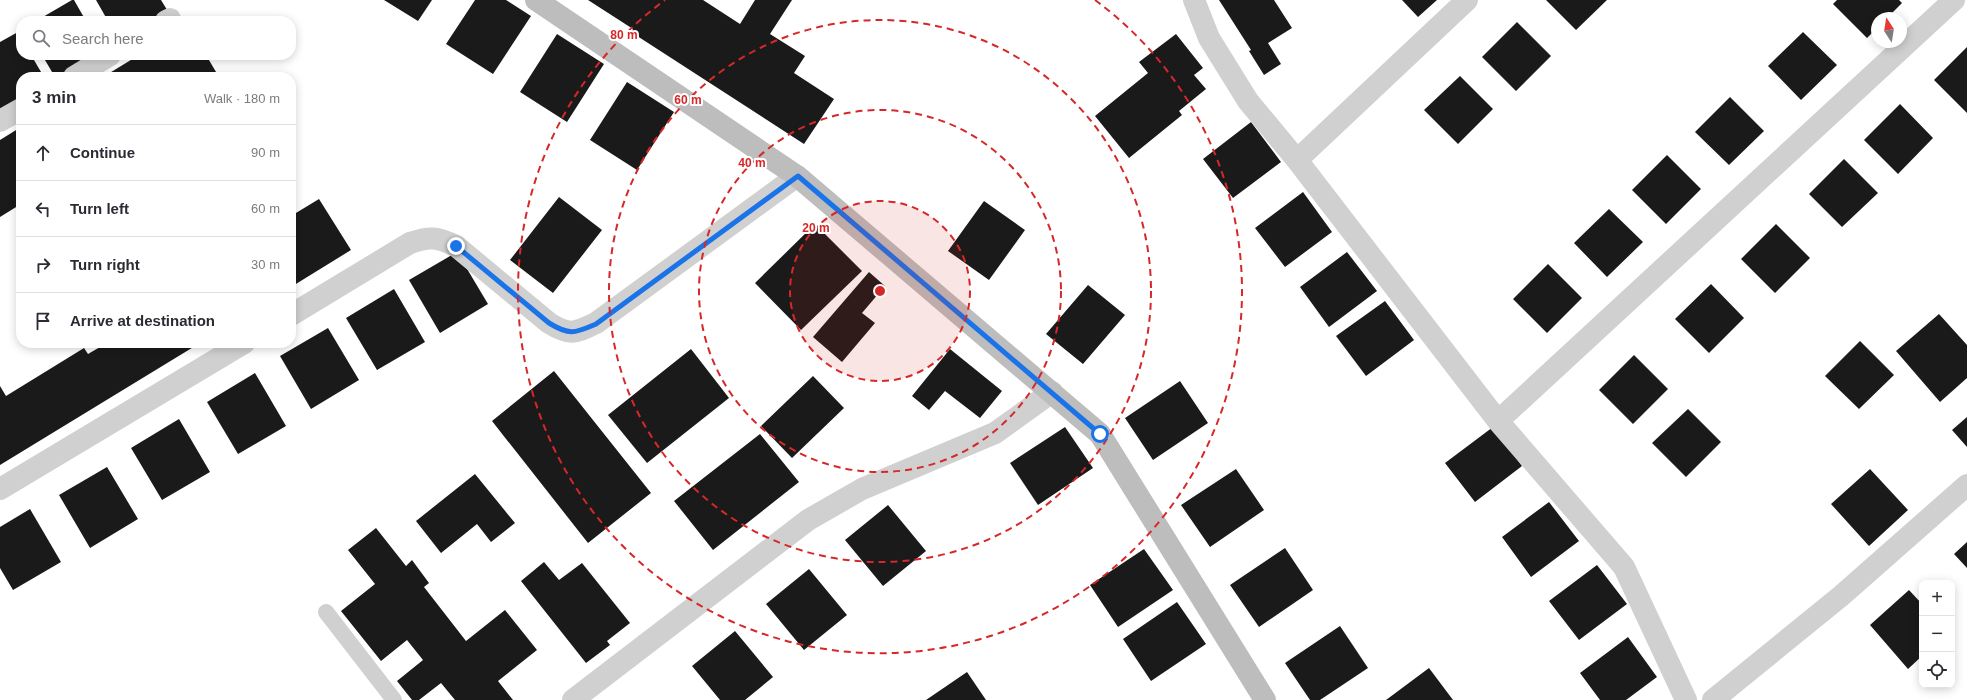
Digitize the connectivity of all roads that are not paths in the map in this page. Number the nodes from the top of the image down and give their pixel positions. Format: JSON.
{"nodes":[{"id":1,"x":536,"y":0,"type":"edge"},
{"id":2,"x":1194,"y":0,"type":"edge"},
{"id":3,"x":1467,"y":0,"type":"edge"},
{"id":4,"x":1954,"y":0,"type":"edge"},
{"id":5,"x":102,"y":60,"type":"edge"},
{"id":6,"x":82,"y":72,"type":"edge"},
{"id":7,"x":16,"y":112,"type":"edge"},
{"id":8,"x":0,"y":121,"type":"edge"},
{"id":9,"x":1297,"y":160,"type":"junction"},
{"id":10,"x":798,"y":176,"type":"junction"},
{"id":11,"x":296,"y":311,"type":"edge"},
{"id":12,"x":236,"y":348,"type":"edge"},
{"id":13,"x":1052,"y":392,"type":"junction"},
{"id":14,"x":1498,"y":421,"type":"junction"},
{"id":15,"x":1967,"y":485,"type":"edge"},
{"id":16,"x":0,"y":489,"type":"edge"},
{"id":17,"x":326,"y":612,"type":"dead end"},
{"id":18,"x":394,"y":700,"type":"edge"},
{"id":19,"x":573,"y":700,"type":"edge"},
{"id":20,"x":1265,"y":700,"type":"edge"},
{"id":21,"x":1686,"y":700,"type":"edge"},
{"id":22,"x":1713,"y":700,"type":"edge"}],
"edges":[{"from":1,"to":10,"type":"street"},
{"from":2,"to":9,"type":"street"},
{"from":3,"to":9,"type":"street"},
{"from":4,"to":14,"type":"street"},
{"from":5,"to":6,"type":"street"},
{"from":7,"to":8,"type":"street"},
{"from":9,"to":14,"type":"street"},
{"from":10,"to":11,"type":"street"},
{"from":10,"to":13,"type":"street"},
{"from":12,"to":16,"type":"street"},
{"from":13,"to":19,"type":"street"},
{"from":13,"to":20,"type":"street"},
{"from":14,"to":21,"type":"street"},
{"from":15,"to":22,"type":"street"},
{"from":17,"to":18,"type":"lane"}]}
